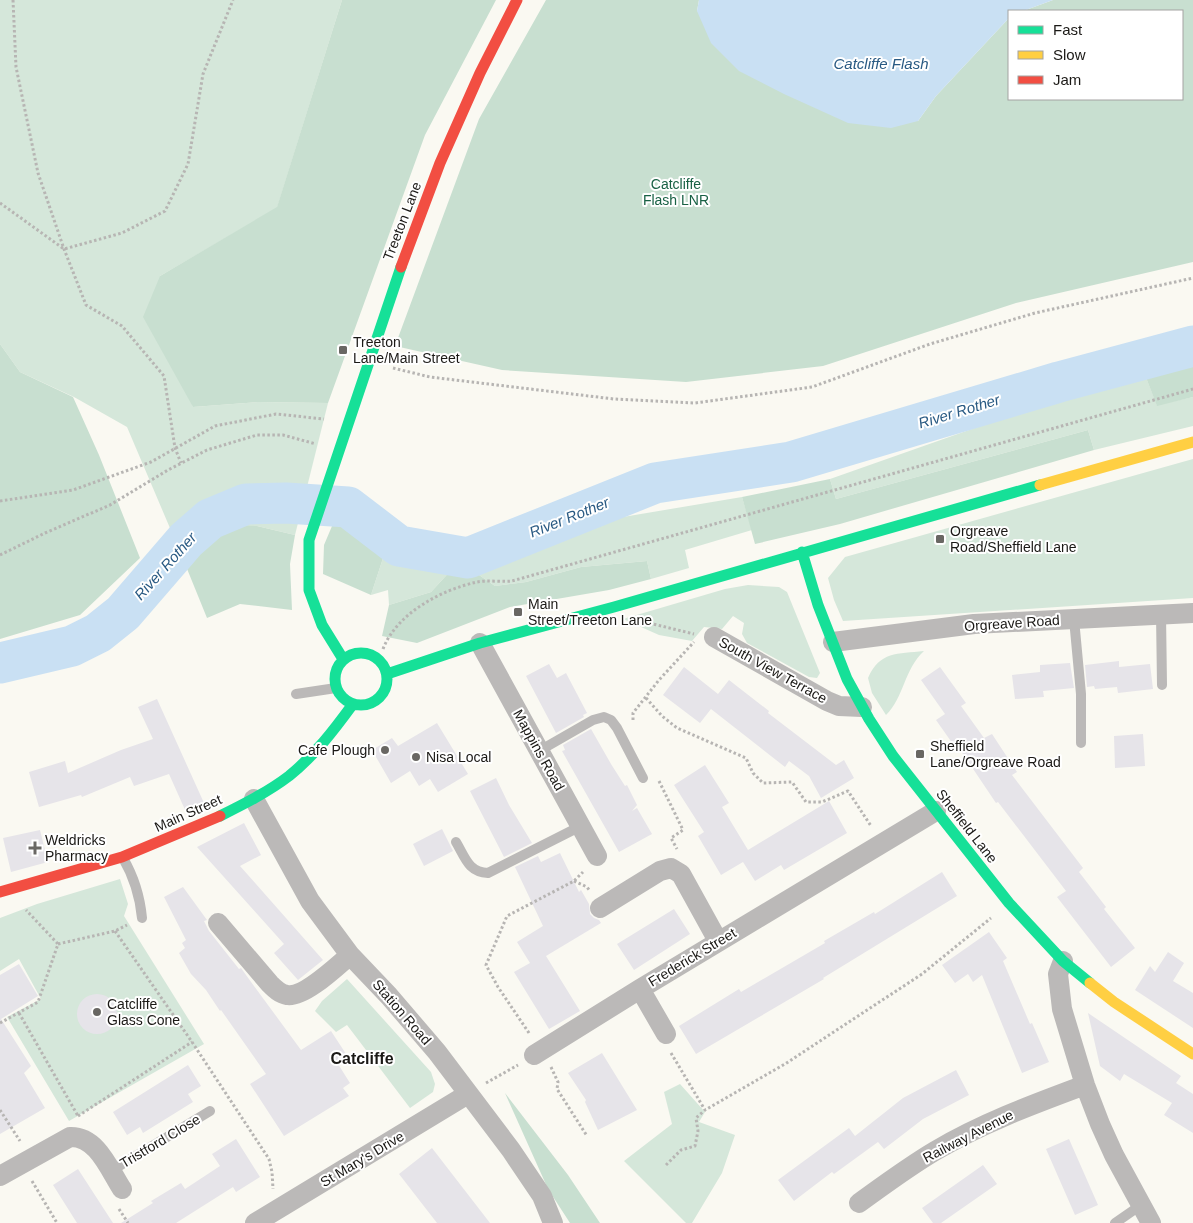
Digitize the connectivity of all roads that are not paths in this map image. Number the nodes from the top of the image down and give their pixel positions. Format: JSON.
{"nodes":[{"id":1,"x":518,"y":0,"type":"edge"},
{"id":2,"x":1193,"y":442,"type":"edge"},
{"id":3,"x":802,"y":552,"type":"junction"},
{"id":4,"x":1193,"y":613,"type":"edge"},
{"id":5,"x":1161,"y":614,"type":"junction"},
{"id":6,"x":1074,"y":619,"type":"junction"},
{"id":7,"x":714,"y":637,"type":"dead end"},
{"id":8,"x":833,"y":642,"type":"junction"},
{"id":9,"x":480,"y":643,"type":"junction"},
{"id":10,"x":343,"y":659,"type":"junction"},
{"id":11,"x":387,"y":674,"type":"junction"},
{"id":12,"x":1162,"y":685,"type":"dead end"},
{"id":13,"x":336,"y":688,"type":"junction"},
{"id":14,"x":296,"y":694,"type":"dead end"},
{"id":15,"x":353,"y":704,"type":"junction"},
{"id":16,"x":862,"y":707,"type":"junction"},
{"id":17,"x":1081,"y":743,"type":"dead end"},
{"id":18,"x":539,"y":751,"type":"junction"},
{"id":19,"x":643,"y":778,"type":"dead end"},
{"id":20,"x":254,"y":799,"type":"junction"},
{"id":21,"x":936,"y":811,"type":"junction"},
{"id":22,"x":581,"y":826,"type":"junction"},
{"id":23,"x":456,"y":842,"type":"dead end"},
{"id":24,"x":597,"y":856,"type":"dead end"},
{"id":25,"x":122,"y":857,"type":"junction"},
{"id":26,"x":0,"y":892,"type":"edge"},
{"id":27,"x":600,"y":908,"type":"dead end"},
{"id":28,"x":142,"y":918,"type":"road end"},
{"id":29,"x":218,"y":923,"type":"dead end"},
{"id":30,"x":718,"y":942,"type":"junction"},
{"id":31,"x":350,"y":955,"type":"junction"},
{"id":32,"x":1063,"y":961,"type":"junction"},
{"id":33,"x":640,"y":989,"type":"junction"},
{"id":34,"x":666,"y":1034,"type":"road end"},
{"id":35,"x":537,"y":1053,"type":"road end"},
{"id":36,"x":1193,"y":1054,"type":"edge"},
{"id":37,"x":1085,"y":1085,"type":"junction"},
{"id":38,"x":468,"y":1094,"type":"junction"},
{"id":39,"x":210,"y":1111,"type":"dead end"},
{"id":40,"x":111,"y":1171,"type":"junction"},
{"id":41,"x":0,"y":1176,"type":"edge"},
{"id":42,"x":122,"y":1189,"type":"dead end"},
{"id":43,"x":859,"y":1203,"type":"dead end"},
{"id":44,"x":1141,"y":1205,"type":"junction"},
{"id":45,"x":255,"y":1223,"type":"edge"},
{"id":46,"x":553,"y":1223,"type":"edge"},
{"id":47,"x":1114,"y":1223,"type":"edge"},
{"id":48,"x":1151,"y":1223,"type":"edge"}],
"edges":[{"from":1,"to":10,"type":"main road","name":"Treeton Lane"},
{"from":2,"to":3,"type":"main road"},
{"from":3,"to":8,"type":"main road","name":"Sheffield Lane"},
{"from":3,"to":9,"type":"main road"},
{"from":4,"to":5,"type":"street","name":"Orgreave Road"},
{"from":5,"to":6,"type":"street","name":"Orgreave Road"},
{"from":5,"to":12,"type":"lane"},
{"from":6,"to":8,"type":"street","name":"Orgreave Road"},
{"from":6,"to":17,"type":"lane"},
{"from":7,"to":16,"type":"street","name":"South View Terrace"},
{"from":8,"to":16,"type":"main road","name":"Sheffield Lane"},
{"from":9,"to":11,"type":"main road"},
{"from":9,"to":18,"type":"street","name":"Mappins Road"},
{"from":10,"to":11,"type":"main road"},
{"from":10,"to":13,"type":"main road"},
{"from":11,"to":15,"type":"main road"},
{"from":13,"to":14,"type":"lane"},
{"from":13,"to":15,"type":"main road"},
{"from":15,"to":20,"type":"main road","name":"Main Street"},
{"from":16,"to":21,"type":"main road","name":"Sheffield Lane"},
{"from":18,"to":19,"type":"lane"},
{"from":18,"to":22,"type":"street","name":"Mappins Road"},
{"from":20,"to":25,"type":"main road","name":"Main Street"},
{"from":20,"to":31,"type":"street","name":"Station Road"},
{"from":21,"to":30,"type":"street","name":"Frederick Street"},
{"from":21,"to":32,"type":"main road","name":"Sheffield Lane"},
{"from":22,"to":23,"type":"lane"},
{"from":22,"to":24,"type":"street","name":"Mappins Road"},
{"from":25,"to":26,"type":"main road","name":"Main Street"},
{"from":25,"to":28,"type":"lane"},
{"from":27,"to":30,"type":"street"},
{"from":29,"to":31,"type":"street"},
{"from":30,"to":33,"type":"street","name":"Frederick Street"},
{"from":31,"to":38,"type":"street","name":"Station Road"},
{"from":32,"to":36,"type":"main road","name":"Sheffield Lane"},
{"from":32,"to":37,"type":"street"},
{"from":33,"to":34,"type":"street"},
{"from":33,"to":35,"type":"street","name":"Frederick Street"},
{"from":37,"to":43,"type":"street","name":"Railway Avenue"},
{"from":37,"to":44,"type":"street"},
{"from":38,"to":45,"type":"street","name":"St Mary's Drive"},
{"from":38,"to":46,"type":"street","name":"Station Road"},
{"from":39,"to":40,"type":"lane","name":"Tristford Close"},
{"from":40,"to":41,"type":"street","name":"Tristford Close"},
{"from":40,"to":42,"type":"street","name":"Tristford Close"},
{"from":44,"to":47,"type":"lane"},
{"from":44,"to":48,"type":"street"}]}
